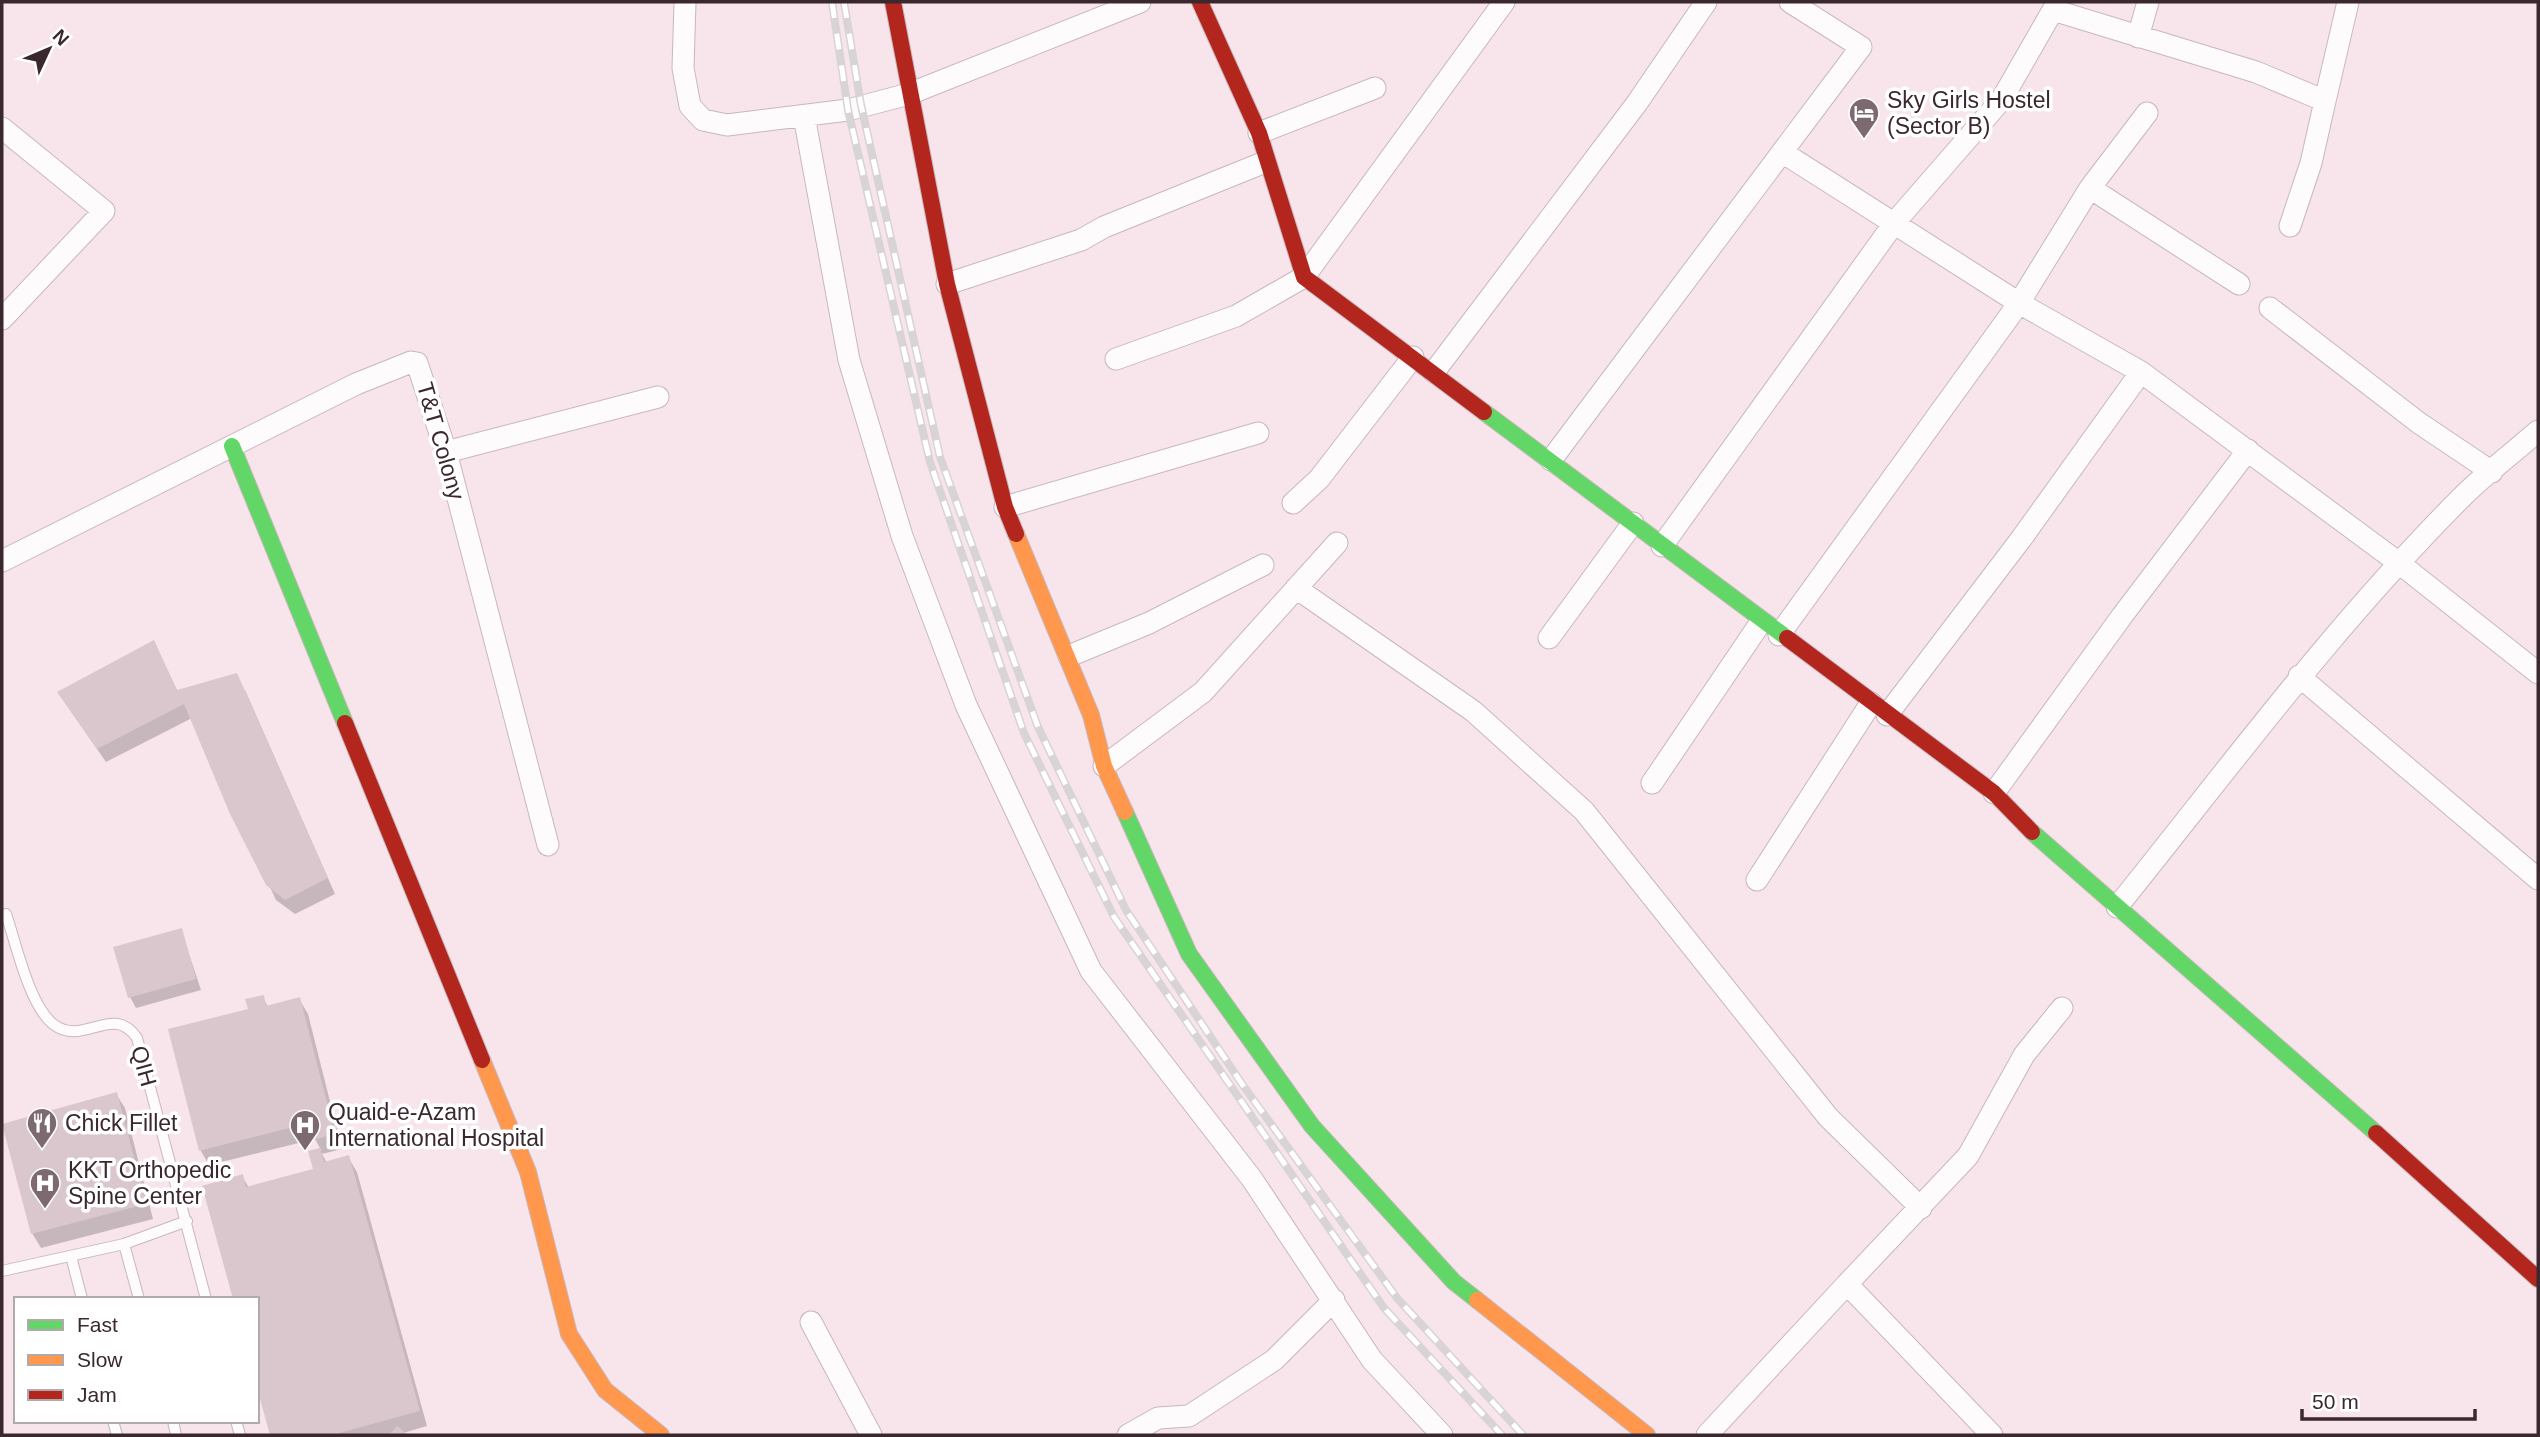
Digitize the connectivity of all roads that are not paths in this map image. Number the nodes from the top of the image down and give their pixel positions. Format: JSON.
{"nodes":[{"id":1,"x":685,"y":2,"type":"edge"},
{"id":2,"x":893,"y":2,"type":"edge"},
{"id":3,"x":1140,"y":2,"type":"edge"},
{"id":4,"x":1200,"y":2,"type":"edge"},
{"id":5,"x":1504,"y":2,"type":"edge"},
{"id":6,"x":1706,"y":2,"type":"edge"},
{"id":7,"x":1790,"y":2,"type":"edge"},
{"id":8,"x":2148,"y":2,"type":"edge"},
{"id":9,"x":2348,"y":2,"type":"edge"},
{"id":10,"x":2138,"y":37,"type":"junction"},
{"id":11,"x":1376,"y":88,"type":"dead end"},
{"id":12,"x":909,"y":94,"type":"junction"},
{"id":13,"x":2325,"y":101,"type":"junction"},
{"id":14,"x":2147,"y":113,"type":"dead end"},
{"id":15,"x":804,"y":116,"type":"junction"},
{"id":16,"x":2,"y":128,"type":"edge"},
{"id":17,"x":1259,"y":133,"type":"junction"},
{"id":18,"x":1782,"y":152,"type":"junction"},
{"id":19,"x":1265,"y":162,"type":"junction"},
{"id":20,"x":2090,"y":188,"type":"junction"},
{"id":21,"x":1895,"y":222,"type":"junction"},
{"id":22,"x":2290,"y":226,"type":"dead end"},
{"id":23,"x":1304,"y":277,"type":"junction"},
{"id":24,"x":947,"y":284,"type":"junction"},
{"id":25,"x":2239,"y":284,"type":"dead end"},
{"id":26,"x":2019,"y":303,"type":"junction"},
{"id":27,"x":2270,"y":308,"type":"dead end"},
{"id":28,"x":2,"y":319,"type":"edge"},
{"id":29,"x":1413,"y":357,"type":"junction"},
{"id":30,"x":1116,"y":359,"type":"dead end"},
{"id":31,"x":1434,"y":372,"type":"junction"},
{"id":32,"x":2141,"y":372,"type":"junction"},
{"id":33,"x":658,"y":397,"type":"dead end"},
{"id":34,"x":2538,"y":431,"type":"edge"},
{"id":35,"x":1258,"y":433,"type":"dead end"},
{"id":36,"x":232,"y":446,"type":"junction"},
{"id":37,"x":2248,"y":450,"type":"junction"},
{"id":38,"x":446,"y":452,"type":"junction"},
{"id":39,"x":1551,"y":460,"type":"junction"},
{"id":40,"x":2491,"y":472,"type":"junction"},
{"id":41,"x":1293,"y":503,"type":"dead end"},
{"id":42,"x":1005,"y":506,"type":"junction"},
{"id":43,"x":1633,"y":523,"type":"junction"},
{"id":44,"x":1337,"y":543,"type":"dead end"},
{"id":45,"x":1662,"y":546,"type":"junction"},
{"id":46,"x":2,"y":561,"type":"edge"},
{"id":47,"x":2399,"y":563,"type":"junction"},
{"id":48,"x":1263,"y":565,"type":"dead end"},
{"id":49,"x":1296,"y":588,"type":"junction"},
{"id":50,"x":1761,"y":622,"type":"junction"},
{"id":51,"x":1779,"y":635,"type":"junction"},
{"id":52,"x":1549,"y":638,"type":"dead end"},
{"id":53,"x":1069,"y":656,"type":"junction"},
{"id":54,"x":2536,"y":666,"type":"edge"},
{"id":55,"x":2299,"y":676,"type":"junction"},
{"id":56,"x":1879,"y":709,"type":"junction"},
{"id":57,"x":1104,"y":766,"type":"junction"},
{"id":58,"x":1652,"y":783,"type":"dead end"},
{"id":59,"x":1994,"y":793,"type":"junction"},
{"id":60,"x":548,"y":845,"type":"dead end"},
{"id":61,"x":2538,"y":879,"type":"edge"},
{"id":62,"x":1757,"y":880,"type":"dead end"},
{"id":63,"x":2116,"y":907,"type":"junction"},
{"id":64,"x":6,"y":914,"type":"dead end"},
{"id":65,"x":2062,"y":1007,"type":"dead end"},
{"id":66,"x":1921,"y":1208,"type":"junction"},
{"id":67,"x":187,"y":1221,"type":"junction"},
{"id":68,"x":124,"y":1244,"type":"junction"},
{"id":69,"x":71,"y":1256,"type":"junction"},
{"id":70,"x":2,"y":1271,"type":"edge"},
{"id":71,"x":2538,"y":1279,"type":"edge"},
{"id":72,"x":1847,"y":1284,"type":"junction"},
{"id":73,"x":81,"y":1297,"type":"edge"},
{"id":74,"x":138,"y":1297,"type":"edge"},
{"id":75,"x":206,"y":1297,"type":"edge"},
{"id":76,"x":1334,"y":1300,"type":"junction"},
{"id":77,"x":811,"y":1322,"type":"dead end"},
{"id":78,"x":661,"y":1435,"type":"edge"},
{"id":79,"x":871,"y":1435,"type":"edge"},
{"id":80,"x":1128,"y":1435,"type":"edge"},
{"id":81,"x":1442,"y":1435,"type":"edge"},
{"id":82,"x":1647,"y":1435,"type":"edge"},
{"id":83,"x":1707,"y":1435,"type":"edge"},
{"id":84,"x":1992,"y":1435,"type":"edge"}],
"edges":[{"from":1,"to":15,"type":"street"},
{"from":2,"to":12,"type":"street"},
{"from":3,"to":12,"type":"street"},
{"from":4,"to":17,"type":"street"},
{"from":5,"to":23,"type":"street"},
{"from":6,"to":31,"type":"street"},
{"from":7,"to":18,"type":"street"},
{"from":8,"to":10,"type":"street"},
{"from":9,"to":13,"type":"street"},
{"from":10,"to":13,"type":"street"},
{"from":10,"to":21,"type":"street"},
{"from":11,"to":17,"type":"street"},
{"from":12,"to":15,"type":"street"},
{"from":12,"to":24,"type":"street"},
{"from":13,"to":22,"type":"street"},
{"from":14,"to":20,"type":"street"},
{"from":15,"to":76,"type":"street"},
{"from":16,"to":28,"type":"street"},
{"from":17,"to":19,"type":"street"},
{"from":18,"to":21,"type":"street"},
{"from":18,"to":39,"type":"street"},
{"from":19,"to":23,"type":"street"},
{"from":19,"to":24,"type":"street"},
{"from":20,"to":25,"type":"street"},
{"from":20,"to":26,"type":"street"},
{"from":21,"to":26,"type":"street"},
{"from":21,"to":45,"type":"street"},
{"from":23,"to":29,"type":"street"},
{"from":23,"to":30,"type":"street"},
{"from":24,"to":42,"type":"street"},
{"from":26,"to":32,"type":"street"},
{"from":26,"to":51,"type":"street"},
{"from":27,"to":40,"type":"street"},
{"from":29,"to":31,"type":"street"},
{"from":29,"to":41,"type":"street"},
{"from":31,"to":39,"type":"street"},
{"from":32,"to":37,"type":"street"},
{"from":32,"to":56,"type":"street"},
{"from":33,"to":38,"type":"street"},
{"from":34,"to":40,"type":"street"},
{"from":35,"to":42,"type":"street"},
{"from":36,"to":38,"type":"street","name":"T&T Colony"},
{"from":36,"to":46,"type":"street","name":"T&T Colony"},
{"from":36,"to":78,"type":"street"},
{"from":37,"to":47,"type":"street"},
{"from":37,"to":59,"type":"street"},
{"from":38,"to":60,"type":"street","name":"T&T Colony"},
{"from":39,"to":43,"type":"street"},
{"from":40,"to":47,"type":"street"},
{"from":42,"to":53,"type":"street"},
{"from":43,"to":45,"type":"street"},
{"from":43,"to":52,"type":"street"},
{"from":44,"to":49,"type":"street"},
{"from":45,"to":50,"type":"street"},
{"from":47,"to":54,"type":"street"},
{"from":47,"to":55,"type":"street"},
{"from":48,"to":53,"type":"street"},
{"from":49,"to":57,"type":"street"},
{"from":49,"to":66,"type":"street"},
{"from":50,"to":51,"type":"street"},
{"from":50,"to":58,"type":"street"},
{"from":51,"to":56,"type":"street"},
{"from":53,"to":57,"type":"street"},
{"from":55,"to":61,"type":"street"},
{"from":55,"to":63,"type":"street"},
{"from":56,"to":59,"type":"street"},
{"from":56,"to":62,"type":"street"},
{"from":57,"to":82,"type":"street"},
{"from":59,"to":63,"type":"street"},
{"from":63,"to":71,"type":"street"},
{"from":64,"to":67,"type":"lane","name":"QIH"},
{"from":65,"to":66,"type":"street"},
{"from":66,"to":72,"type":"street"},
{"from":67,"to":68,"type":"lane"},
{"from":67,"to":75,"type":"lane","name":"QIH"},
{"from":68,"to":69,"type":"lane"},
{"from":68,"to":74,"type":"lane"},
{"from":69,"to":70,"type":"lane"},
{"from":69,"to":73,"type":"lane"},
{"from":72,"to":83,"type":"street"},
{"from":72,"to":84,"type":"street"},
{"from":76,"to":80,"type":"street"},
{"from":76,"to":81,"type":"street"},
{"from":77,"to":79,"type":"street"}]}
